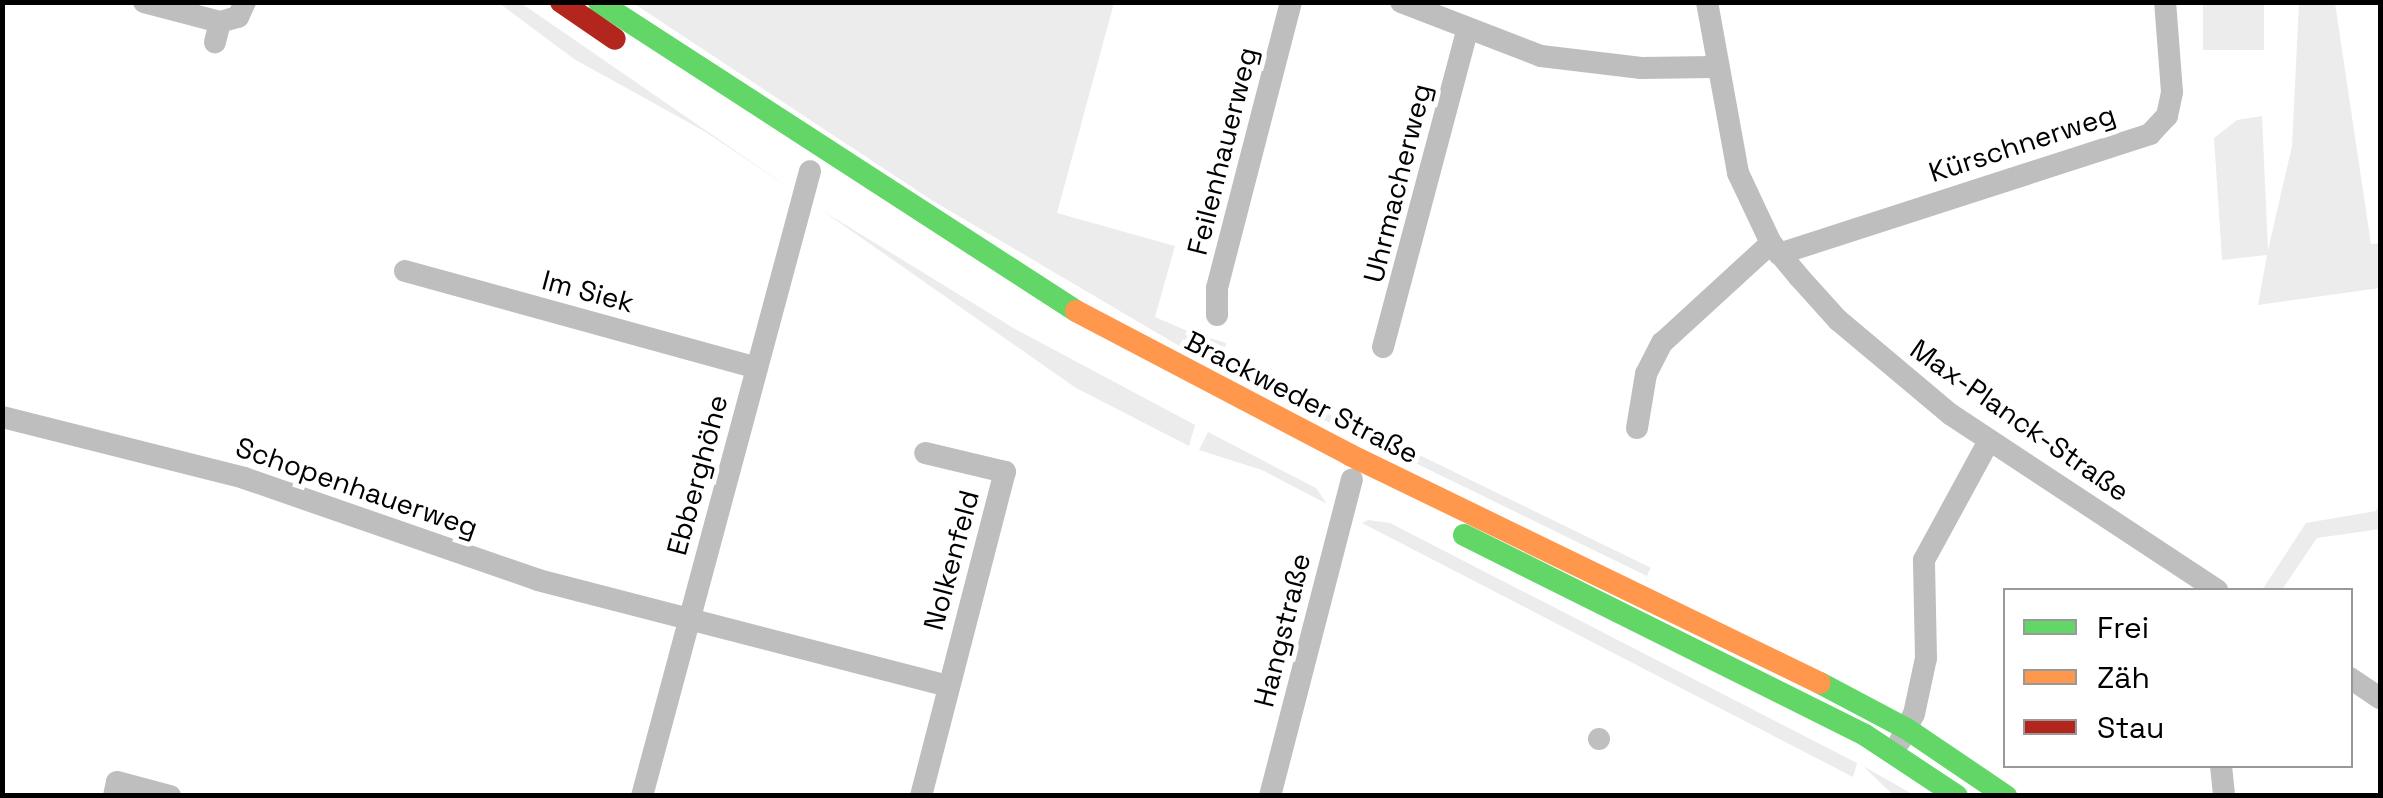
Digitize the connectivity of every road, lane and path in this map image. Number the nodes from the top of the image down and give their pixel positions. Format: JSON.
{"nodes":[{"id":1,"x":144,"y":2,"type":"edge"},
{"id":2,"x":245,"y":2,"type":"edge"},
{"id":3,"x":561,"y":2,"type":"edge"},
{"id":4,"x":598,"y":2,"type":"edge"},
{"id":5,"x":1291,"y":2,"type":"edge"},
{"id":6,"x":1401,"y":2,"type":"edge"},
{"id":7,"x":1707,"y":2,"type":"edge"},
{"id":8,"x":2165,"y":2,"type":"edge"},
{"id":9,"x":1467,"y":32,"type":"junction"},
{"id":10,"x":1714,"y":68,"type":"junction"},
{"id":11,"x":764,"y":139,"type":"dead end"},
{"id":12,"x":810,"y":170,"type":"dead end"},
{"id":13,"x":905,"y":230,"type":"dead end"},
{"id":14,"x":1775,"y":248,"type":"junction"},
{"id":15,"x":405,"y":271,"type":"dead end"},
{"id":16,"x":1216,"y":314,"type":"dead end"},
{"id":17,"x":1383,"y":347,"type":"dead end"},
{"id":18,"x":756,"y":368,"type":"junction"},
{"id":19,"x":2,"y":417,"type":"edge"},
{"id":20,"x":1636,"y":428,"type":"dead end"},
{"id":21,"x":1988,"y":441,"type":"junction"},
{"id":22,"x":926,"y":453,"type":"dead end"},
{"id":23,"x":1352,"y":479,"type":"junction"},
{"id":24,"x":2214,"y":588,"type":"edge"},
{"id":25,"x":690,"y":618,"type":"junction"},
{"id":26,"x":2353,"y":680,"type":"edge"},
{"id":27,"x":948,"y":686,"type":"junction"},
{"id":28,"x":2380,"y":698,"type":"edge"},
{"id":29,"x":1906,"y":729,"type":"junction"},
{"id":30,"x":1893,"y":752,"type":"junction"},
{"id":31,"x":2221,"y":768,"type":"edge"},
{"id":32,"x":114,"y":796,"type":"edge"},
{"id":33,"x":170,"y":796,"type":"edge"},
{"id":34,"x":642,"y":796,"type":"edge"},
{"id":35,"x":921,"y":796,"type":"edge"},
{"id":36,"x":1270,"y":796,"type":"edge"},
{"id":37,"x":1957,"y":796,"type":"edge"},
{"id":38,"x":2006,"y":796,"type":"edge"},
{"id":39,"x":2224,"y":796,"type":"edge"}],
"edges":[{"from":1,"to":2,"type":"street"},
{"from":3,"to":11,"type":"main road"},
{"from":4,"to":29,"type":"main road","name":"Brackweder Straße"},
{"from":5,"to":16,"type":"street","name":"Feilenhauerweg"},
{"from":6,"to":9,"type":"street"},
{"from":7,"to":10,"type":"street","name":"Max-Planck-Straße"},
{"from":8,"to":14,"type":"street","name":"Kürschnerweg"},
{"from":9,"to":10,"type":"street"},
{"from":9,"to":17,"type":"street","name":"Uhrmacherweg"},
{"from":10,"to":14,"type":"street","name":"Max-Planck-Straße"},
{"from":12,"to":18,"type":"street","name":"Ebberghöhe"},
{"from":13,"to":23,"type":"main road","name":"Brackweder Straße"},
{"from":14,"to":20,"type":"street"},
{"from":14,"to":21,"type":"street","name":"Max-Planck-Straße"},
{"from":15,"to":18,"type":"street","name":"Im Siek"},
{"from":18,"to":25,"type":"street","name":"Ebberghöhe"},
{"from":19,"to":25,"type":"street","name":"Schopenhauerweg"},
{"from":21,"to":24,"type":"street","name":"Max-Planck-Straße"},
{"from":21,"to":29,"type":"street"},
{"from":22,"to":27,"type":"street","name":"Nolkenfeld"},
{"from":23,"to":30,"type":"main road","name":"Brackweder Straße"},
{"from":23,"to":36,"type":"street","name":"Hangstraße"},
{"from":25,"to":27,"type":"street"},
{"from":25,"to":34,"type":"street","name":"Ebberghöhe"},
{"from":26,"to":28,"type":"street"},
{"from":27,"to":35,"type":"street","name":"Nolkenfeld"},
{"from":29,"to":30,"type":"street"},
{"from":29,"to":38,"type":"main road","name":"Brackweder Straße"},
{"from":30,"to":37,"type":"main road","name":"Brackweder Straße"},
{"from":31,"to":39,"type":"street"},
{"from":32,"to":33,"type":"street"}]}
